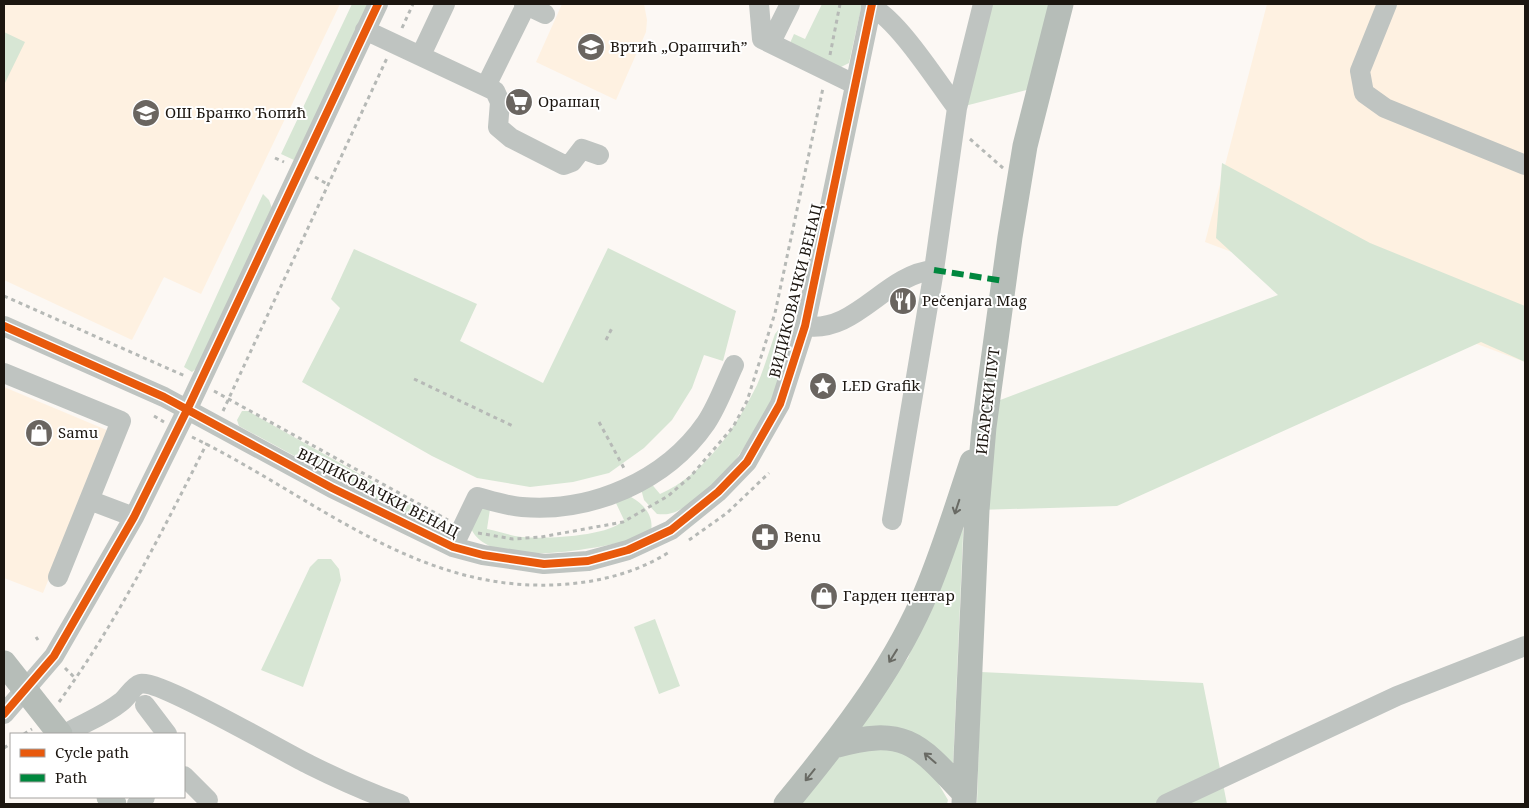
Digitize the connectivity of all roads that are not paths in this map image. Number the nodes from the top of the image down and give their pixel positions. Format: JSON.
{"nodes":[{"id":1,"x":378,"y":4,"type":"edge"},
{"id":2,"x":445,"y":4,"type":"edge"},
{"id":3,"x":759,"y":4,"type":"edge"},
{"id":4,"x":790,"y":4,"type":"edge"},
{"id":5,"x":983,"y":4,"type":"edge"},
{"id":6,"x":1061,"y":4,"type":"edge"},
{"id":7,"x":1387,"y":4,"type":"edge"},
{"id":8,"x":871,"y":5,"type":"edge"},
{"id":9,"x":534,"y":7,"type":"edge"},
{"id":10,"x":366,"y":30,"type":"junction"},
{"id":11,"x":771,"y":42,"type":"junction"},
{"id":12,"x":421,"y":56,"type":"junction"},
{"id":13,"x":854,"y":84,"type":"junction"},
{"id":14,"x":486,"y":86,"type":"junction"},
{"id":15,"x":956,"y":116,"type":"junction"},
{"id":16,"x":599,"y":155,"type":"dead end"},
{"id":17,"x":1525,"y":165,"type":"edge"},
{"id":18,"x":934,"y":270,"type":"junction"},
{"id":19,"x":4,"y":326,"type":"edge"},
{"id":20,"x":805,"y":326,"type":"junction"},
{"id":21,"x":734,"y":364,"type":"dead end"},
{"id":22,"x":4,"y":373,"type":"edge"},
{"id":23,"x":188,"y":408,"type":"junction"},
{"id":24,"x":984,"y":427,"type":"junction"},
{"id":25,"x":89,"y":500,"type":"junction"},
{"id":26,"x":134,"y":517,"type":"junction"},
{"id":27,"x":892,"y":520,"type":"dead end"},
{"id":28,"x":453,"y":547,"type":"junction"},
{"id":29,"x":58,"y":577,"type":"dead end"},
{"id":30,"x":1525,"y":646,"type":"edge"},
{"id":31,"x":4,"y":663,"type":"edge"},
{"id":32,"x":27,"y":690,"type":"junction"},
{"id":33,"x":145,"y":705,"type":"dead end"},
{"id":34,"x":4,"y":714,"type":"edge"},
{"id":35,"x":59,"y":733,"type":"edge"},
{"id":36,"x":67,"y":733,"type":"edge"},
{"id":37,"x":166,"y":733,"type":"edge"},
{"id":38,"x":834,"y":746,"type":"junction"},
{"id":39,"x":185,"y":777,"type":"edge"},
{"id":40,"x":964,"y":799,"type":"edge"},
{"id":41,"x":208,"y":800,"type":"dead end"},
{"id":42,"x":400,"y":804,"type":"edge"},
{"id":43,"x":786,"y":804,"type":"edge"},
{"id":44,"x":1166,"y":804,"type":"edge"}],
"edges":[{"from":1,"to":10,"type":"street"},
{"from":2,"to":12,"type":"street"},
{"from":3,"to":11,"type":"street"},
{"from":4,"to":11,"type":"street"},
{"from":5,"to":15,"type":"street"},
{"from":6,"to":24,"type":"main road","name":"ИБАРСКИ ПУТ"},
{"from":7,"to":17,"type":"street"},
{"from":8,"to":13,"type":"street","name":"ВИДИКОВАЧКИ ВЕНАЦ"},
{"from":8,"to":15,"type":"street","name":"ВИДИКОВАЧКИ ВЕНАЦ"},
{"from":9,"to":14,"type":"street"},
{"from":10,"to":12,"type":"street"},
{"from":10,"to":23,"type":"street"},
{"from":11,"to":13,"type":"street"},
{"from":12,"to":14,"type":"street"},
{"from":13,"to":20,"type":"street","name":"ВИДИКОВАЧКИ ВЕНАЦ"},
{"from":14,"to":16,"type":"street"},
{"from":15,"to":18,"type":"street"},
{"from":18,"to":20,"type":"street","name":"ВИДИКОВАЧКИ ВЕНАЦ"},
{"from":18,"to":27,"type":"street"},
{"from":19,"to":23,"type":"street","name":"ВИДИКОВАЧКИ ВЕНАЦ"},
{"from":20,"to":28,"type":"street","name":"ВИДИКОВАЧКИ ВЕНАЦ"},
{"from":21,"to":28,"type":"street"},
{"from":22,"to":25,"type":"street"},
{"from":23,"to":26,"type":"street"},
{"from":23,"to":28,"type":"street","name":"ВИДИКОВАЧКИ ВЕНАЦ"},
{"from":24,"to":38,"type":"main road","one_way":true},
{"from":24,"to":40,"type":"main road","name":"ИБАРСКИ ПУТ"},
{"from":25,"to":26,"type":"street"},
{"from":25,"to":29,"type":"street"},
{"from":26,"to":32,"type":"street"},
{"from":30,"to":44,"type":"street"},
{"from":31,"to":32,"type":"main road"},
{"from":32,"to":34,"type":"street"},
{"from":32,"to":35,"type":"main road"},
{"from":33,"to":37,"type":"street"},
{"from":36,"to":42,"type":"street"},
{"from":40,"to":38,"type":"main road","one_way":true},
{"from":38,"to":43,"type":"main road","one_way":true},
{"from":39,"to":41,"type":"street"}]}
